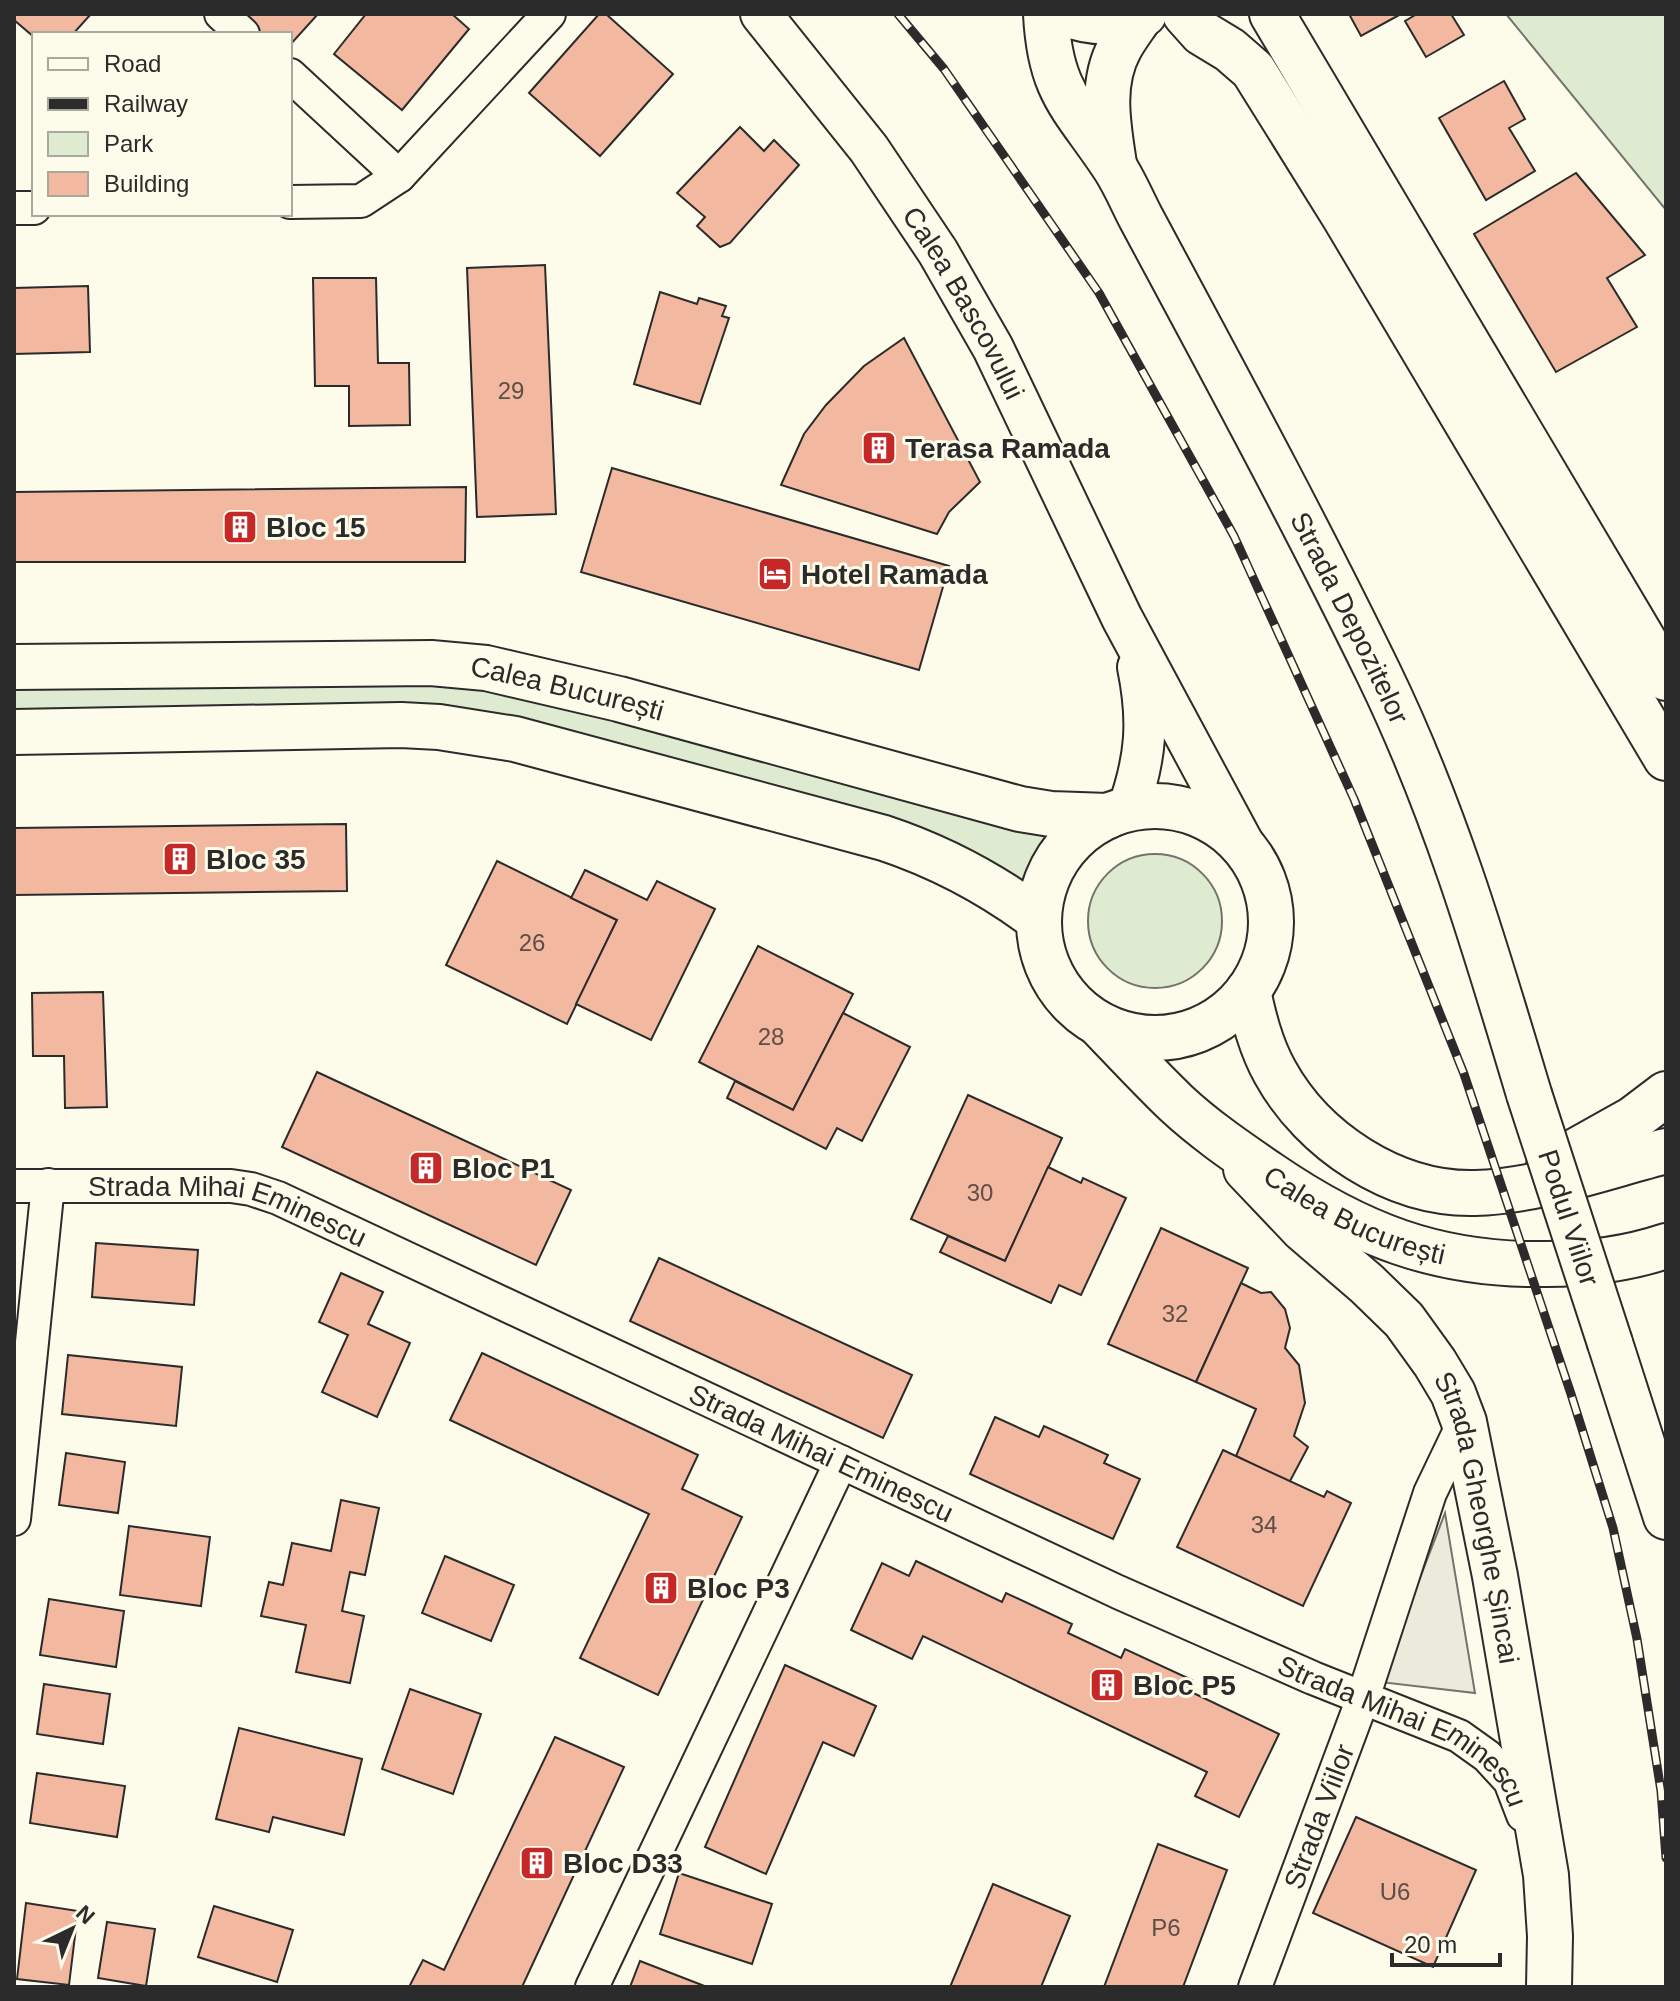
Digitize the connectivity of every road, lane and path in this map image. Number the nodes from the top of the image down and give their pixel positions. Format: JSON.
{"nodes":[{"id":1,"x":221,"y":14,"type":"edge"},
{"id":2,"x":549,"y":14,"type":"edge"},
{"id":3,"x":761,"y":14,"type":"edge"},
{"id":4,"x":1046,"y":14,"type":"edge"},
{"id":5,"x":1066,"y":14,"type":"edge"},
{"id":6,"x":1185,"y":14,"type":"edge"},
{"id":7,"x":1272,"y":14,"type":"edge"},
{"id":8,"x":1142,"y":15,"type":"edge"},
{"id":9,"x":241,"y":32,"type":"edge"},
{"id":10,"x":294,"y":90,"type":"edge"},
{"id":11,"x":1114,"y":166,"type":"junction"},
{"id":12,"x":399,"y":176,"type":"junction"},
{"id":13,"x":292,"y":202,"type":"edge"},
{"id":14,"x":1122,"y":618,"type":"junction"},
{"id":15,"x":14,"y":667,"type":"edge"},
{"id":16,"x":1666,"y":678,"type":"edge"},
{"id":17,"x":14,"y":732,"type":"edge"},
{"id":18,"x":1666,"y":758,"type":"edge"},
{"id":19,"x":1118,"y":813,"type":"junction"},
{"id":20,"x":1250,"y":856,"type":"junction"},
{"id":21,"x":1038,"y":919,"type":"junction"},
{"id":22,"x":1248,"y":991,"type":"junction"},
{"id":23,"x":1100,"y":1024,"type":"junction"},
{"id":24,"x":1529,"y":1094,"type":"joint"},
{"id":25,"x":1666,"y":1094,"type":"edge"},
{"id":26,"x":1217,"y":1139,"type":"junction"},
{"id":27,"x":1666,"y":1151,"type":"edge"},
{"id":28,"x":48,"y":1185,"type":"junction"},
{"id":29,"x":14,"y":1186,"type":"edge"},
{"id":30,"x":1504,"y":1191,"type":"junction"},
{"id":31,"x":1666,"y":1246,"type":"edge"},
{"id":32,"x":1464,"y":1422,"type":"junction"},
{"id":33,"x":841,"y":1462,"type":"junction"},
{"id":34,"x":1666,"y":1517,"type":"edge"},
{"id":35,"x":14,"y":1519,"type":"edge"},
{"id":36,"x":1363,"y":1698,"type":"junction"},
{"id":37,"x":1546,"y":1875,"type":"junction"},
{"id":38,"x":592,"y":1987,"type":"edge"},
{"id":39,"x":1255,"y":1987,"type":"edge"},
{"id":40,"x":1549,"y":1987,"type":"edge"}],
"edges":[{"from":1,"to":9,"type":"street"},
{"from":2,"to":12,"type":"street"},
{"from":3,"to":14,"type":"street","name":"Calea Bascovului"},
{"from":4,"to":11,"type":"main road","name":"Strada Depozitelor"},
{"from":5,"to":8,"type":"main road"},
{"from":6,"to":18,"type":"main road"},
{"from":7,"to":16,"type":"main road"},
{"from":8,"to":11,"type":"main road","name":"Strada Depozitelor"},
{"from":10,"to":12,"type":"street"},
{"from":11,"to":24,"type":"main road","name":"Strada Depozitelor"},
{"from":12,"to":13,"type":"street"},
{"from":14,"to":19,"type":"street","name":"Calea Bascovului"},
{"from":14,"to":20,"type":"street","name":"Calea Bascovului"},
{"from":15,"to":19,"type":"main road","name":"Calea București"},
{"from":17,"to":21,"type":"main road"},
{"from":19,"to":20,"type":"main road"},
{"from":19,"to":21,"type":"main road"},
{"from":20,"to":22,"type":"main road"},
{"from":21,"to":23,"type":"main road"},
{"from":22,"to":23,"type":"main road"},
{"from":22,"to":30,"type":"main road","name":"Calea București"},
{"from":23,"to":26,"type":"main road","name":"Calea București"},
{"from":24,"to":34,"type":"main road","name":"Podul Viilor","bridge":true},
{"from":25,"to":30,"type":"main road"},
{"from":26,"to":31,"type":"main road","name":"Calea București"},
{"from":26,"to":32,"type":"main road","name":"Strada Gheorghe Șincai"},
{"from":27,"to":30,"type":"main road","name":"Calea București"},
{"from":28,"to":29,"type":"street","name":"Strada Mihai Eminescu"},
{"from":28,"to":33,"type":"street","name":"Strada Mihai Eminescu"},
{"from":28,"to":35,"type":"street"},
{"from":32,"to":36,"type":"street","name":"Strada Viilor"},
{"from":32,"to":37,"type":"main road","name":"Strada Gheorghe Șincai"},
{"from":33,"to":36,"type":"street","name":"Strada Mihai Eminescu"},
{"from":33,"to":38,"type":"street"},
{"from":36,"to":37,"type":"street","name":"Strada Mihai Eminescu"},
{"from":36,"to":39,"type":"street","name":"Strada Viilor"},
{"from":37,"to":40,"type":"main road","name":"Strada Gheorghe Șincai"}]}
